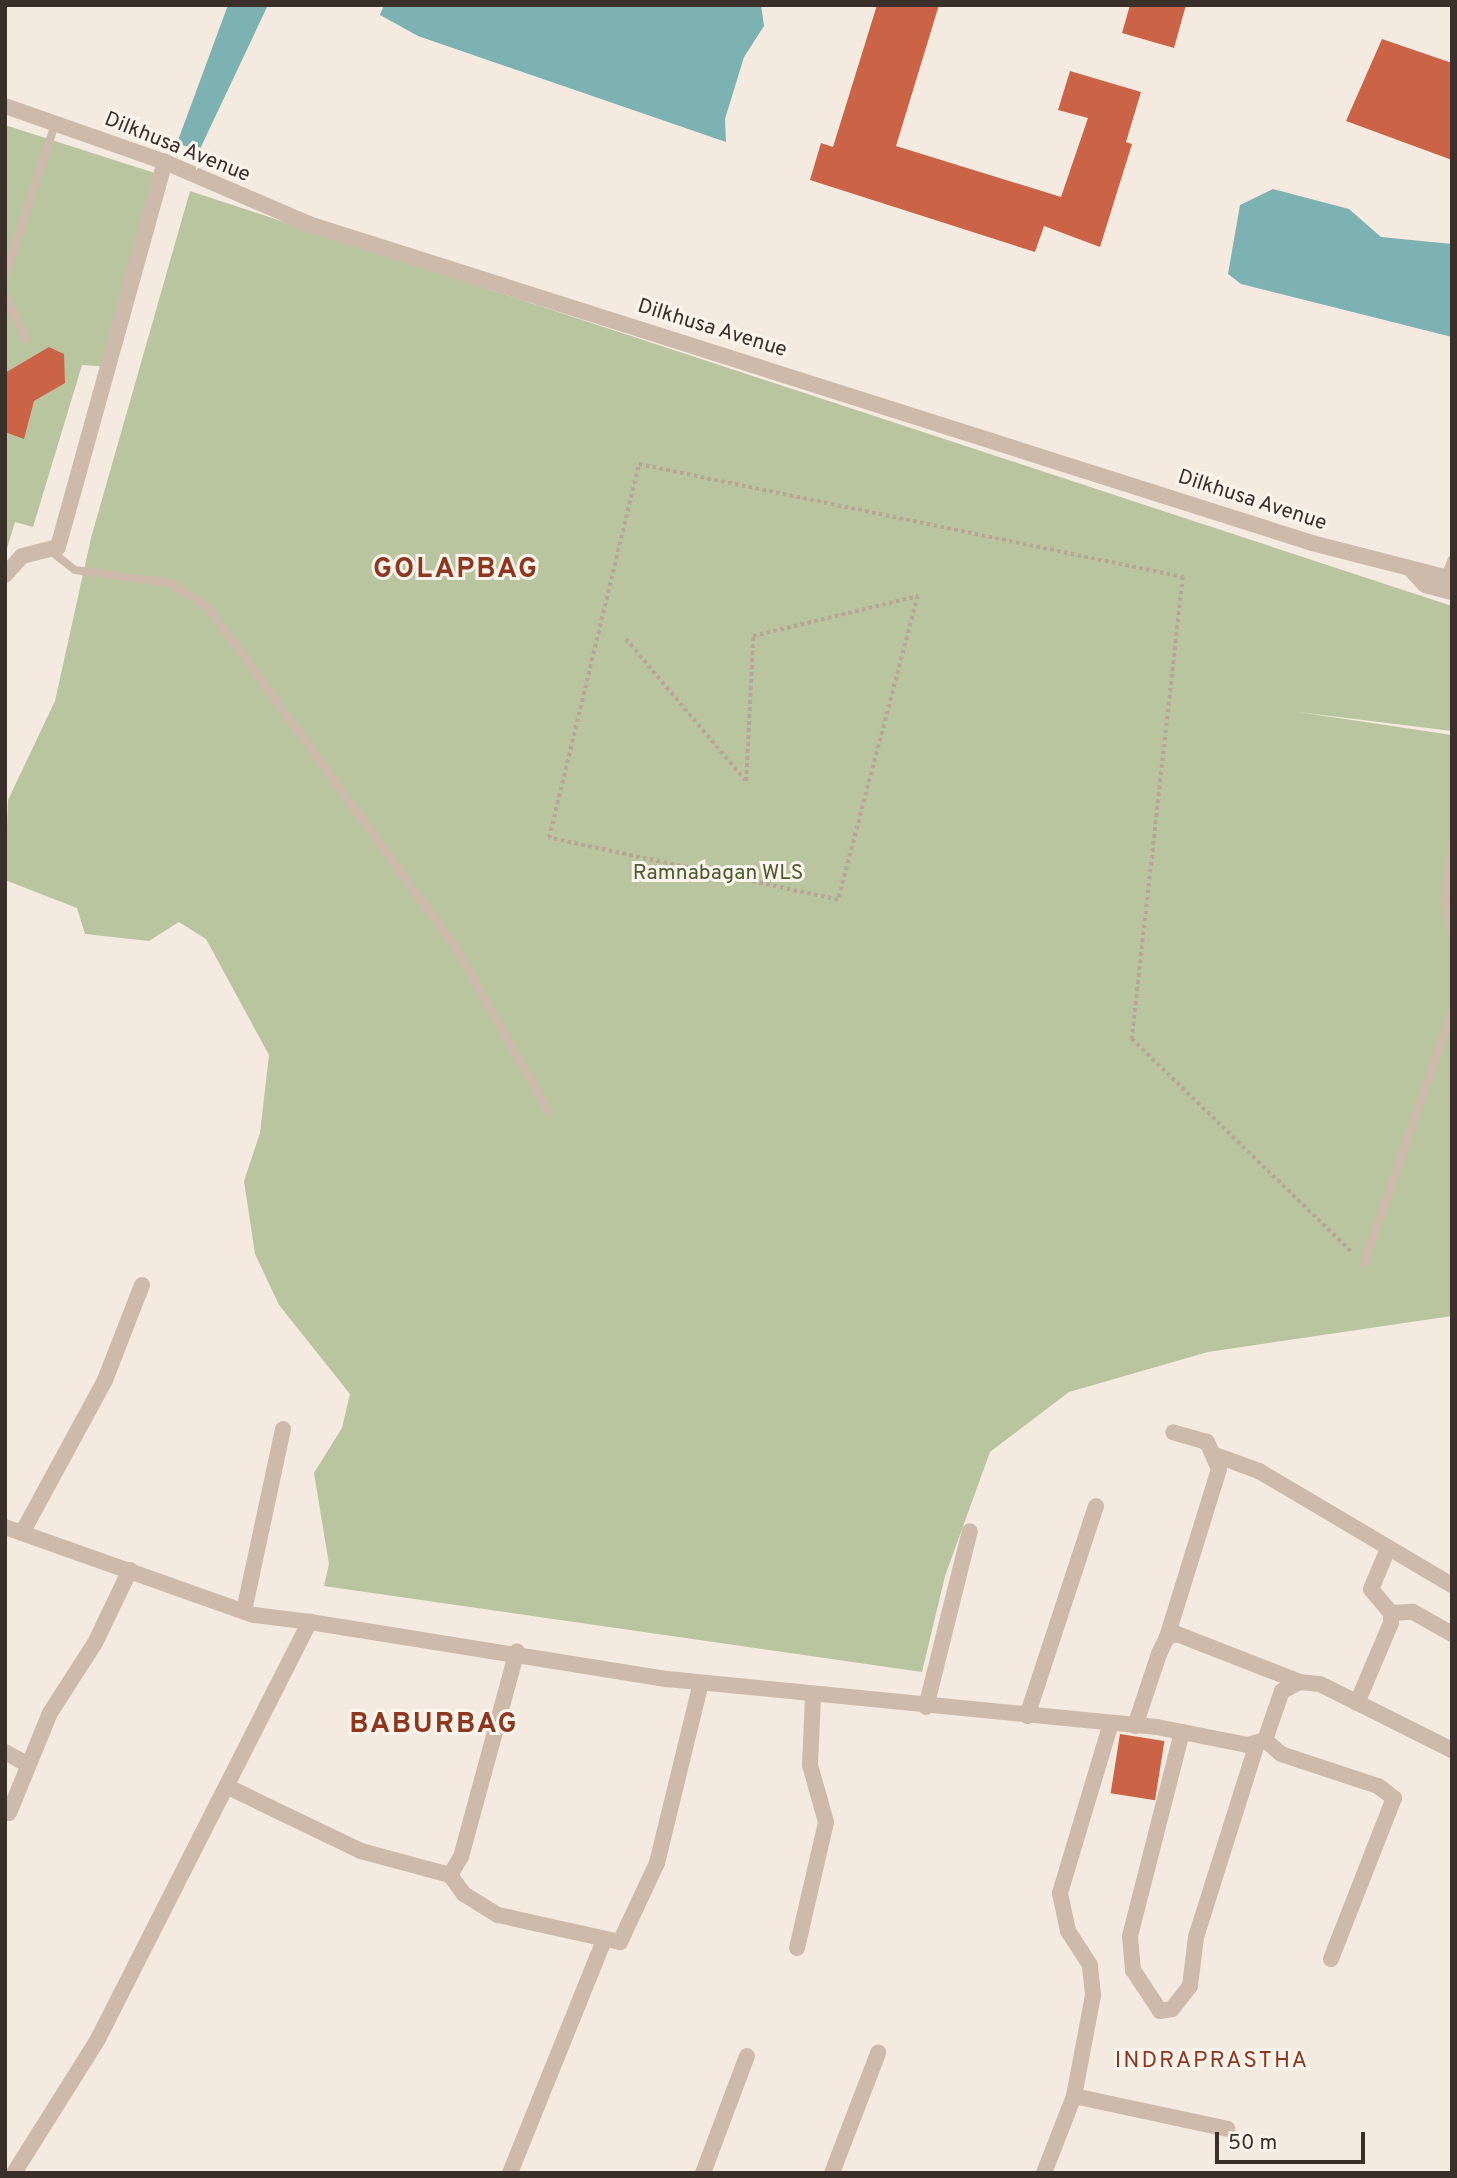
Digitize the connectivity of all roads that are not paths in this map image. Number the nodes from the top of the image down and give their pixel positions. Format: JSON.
{"nodes":[{"id":1,"x":5,"y":106,"type":"edge"},
{"id":2,"x":56,"y":121,"type":"junction"},
{"id":3,"x":165,"y":162,"type":"junction"},
{"id":4,"x":5,"y":277,"type":"edge"},
{"id":5,"x":5,"y":296,"type":"edge"},
{"id":6,"x":27,"y":340,"type":"dead end"},
{"id":7,"x":52,"y":552,"type":"junction"},
{"id":8,"x":1452,"y":559,"type":"edge"},
{"id":9,"x":1413,"y":572,"type":"junction"},
{"id":10,"x":5,"y":575,"type":"edge"},
{"id":11,"x":1448,"y":578,"type":"edge"},
{"id":12,"x":1452,"y":592,"type":"edge"},
{"id":13,"x":1452,"y":841,"type":"edge"},
{"id":14,"x":1452,"y":933,"type":"edge"},
{"id":15,"x":1452,"y":1012,"type":"edge"},
{"id":16,"x":549,"y":1112,"type":"dead end"},
{"id":17,"x":1364,"y":1264,"type":"road end"},
{"id":18,"x":142,"y":1285,"type":"dead end"},
{"id":19,"x":283,"y":1429,"type":"dead end"},
{"id":20,"x":1173,"y":1432,"type":"dead end"},
{"id":21,"x":1218,"y":1456,"type":"junction"},
{"id":22,"x":1096,"y":1506,"type":"dead end"},
{"id":23,"x":5,"y":1527,"type":"edge"},
{"id":24,"x":970,"y":1531,"type":"dead end"},
{"id":25,"x":22,"y":1533,"type":"junction"},
{"id":26,"x":1388,"y":1549,"type":"junction"},
{"id":27,"x":130,"y":1570,"type":"junction"},
{"id":28,"x":1452,"y":1585,"type":"edge"},
{"id":29,"x":244,"y":1611,"type":"junction"},
{"id":30,"x":1391,"y":1613,"type":"junction"},
{"id":31,"x":310,"y":1622,"type":"junction"},
{"id":32,"x":1452,"y":1634,"type":"edge"},
{"id":33,"x":1167,"y":1637,"type":"junction"},
{"id":34,"x":517,"y":1651,"type":"junction"},
{"id":35,"x":1300,"y":1682,"type":"junction"},
{"id":36,"x":701,"y":1683,"type":"junction"},
{"id":37,"x":813,"y":1696,"type":"junction"},
{"id":38,"x":1357,"y":1703,"type":"junction"},
{"id":39,"x":926,"y":1707,"type":"junction"},
{"id":40,"x":1027,"y":1716,"type":"junction"},
{"id":41,"x":1111,"y":1723,"type":"junction"},
{"id":42,"x":1135,"y":1726,"type":"junction"},
{"id":43,"x":1182,"y":1732,"type":"junction"},
{"id":44,"x":1261,"y":1742,"type":"junction"},
{"id":45,"x":1452,"y":1750,"type":"edge"},
{"id":46,"x":5,"y":1752,"type":"edge"},
{"id":47,"x":28,"y":1765,"type":"junction"},
{"id":48,"x":228,"y":1787,"type":"junction"},
{"id":49,"x":9,"y":1813,"type":"dead end"},
{"id":50,"x":450,"y":1875,"type":"junction"},
{"id":51,"x":603,"y":1943,"type":"junction"},
{"id":52,"x":797,"y":1948,"type":"dead end"},
{"id":53,"x":1331,"y":1959,"type":"dead end"},
{"id":54,"x":878,"y":2053,"type":"dead end"},
{"id":55,"x":747,"y":2056,"type":"dead end"},
{"id":56,"x":1074,"y":2096,"type":"junction"},
{"id":57,"x":1228,"y":2129,"type":"dead end"},
{"id":58,"x":15,"y":2173,"type":"edge"},
{"id":59,"x":510,"y":2173,"type":"edge"},
{"id":60,"x":703,"y":2173,"type":"edge"},
{"id":61,"x":832,"y":2173,"type":"edge"},
{"id":62,"x":1044,"y":2173,"type":"edge"}],
"edges":[{"from":1,"to":2,"type":"street","name":"Dilkhusa Avenue"},
{"from":2,"to":3,"type":"street","name":"Dilkhusa Avenue"},
{"from":2,"to":4,"type":"lane"},
{"from":3,"to":7,"type":"street"},
{"from":3,"to":9,"type":"street","name":"Dilkhusa Avenue"},
{"from":5,"to":6,"type":"lane"},
{"from":7,"to":10,"type":"street"},
{"from":7,"to":16,"type":"lane"},
{"from":8,"to":11,"type":"lane"},
{"from":9,"to":11,"type":"street","name":"Dilkhusa Avenue"},
{"from":9,"to":12,"type":"street","name":"Dilkhusa Avenue"},
{"from":13,"to":14,"type":"lane"},
{"from":15,"to":17,"type":"lane"},
{"from":18,"to":25,"type":"street"},
{"from":19,"to":29,"type":"street"},
{"from":20,"to":21,"type":"street"},
{"from":21,"to":26,"type":"street"},
{"from":21,"to":33,"type":"street"},
{"from":22,"to":40,"type":"street"},
{"from":23,"to":25,"type":"street"},
{"from":24,"to":39,"type":"street"},
{"from":25,"to":27,"type":"street"},
{"from":26,"to":28,"type":"street"},
{"from":26,"to":30,"type":"street"},
{"from":27,"to":29,"type":"street"},
{"from":27,"to":47,"type":"street"},
{"from":29,"to":31,"type":"street"},
{"from":30,"to":32,"type":"street"},
{"from":30,"to":38,"type":"street"},
{"from":31,"to":34,"type":"street"},
{"from":31,"to":48,"type":"street"},
{"from":33,"to":35,"type":"street"},
{"from":33,"to":42,"type":"street"},
{"from":34,"to":36,"type":"street"},
{"from":34,"to":50,"type":"street"},
{"from":35,"to":38,"type":"street"},
{"from":35,"to":44,"type":"street"},
{"from":36,"to":37,"type":"street"},
{"from":36,"to":51,"type":"street"},
{"from":37,"to":39,"type":"street"},
{"from":37,"to":52,"type":"street"},
{"from":38,"to":45,"type":"street"},
{"from":39,"to":40,"type":"street"},
{"from":40,"to":41,"type":"street"},
{"from":41,"to":42,"type":"street"},
{"from":41,"to":56,"type":"street"},
{"from":42,"to":43,"type":"street"},
{"from":43,"to":44,"type":"street"},
{"from":43,"to":44,"type":"street"},
{"from":44,"to":53,"type":"street"},
{"from":46,"to":47,"type":"street"},
{"from":47,"to":49,"type":"street"},
{"from":48,"to":50,"type":"street"},
{"from":48,"to":58,"type":"street"},
{"from":50,"to":51,"type":"street"},
{"from":51,"to":59,"type":"street"},
{"from":54,"to":61,"type":"street"},
{"from":55,"to":60,"type":"street"},
{"from":56,"to":57,"type":"street"},
{"from":56,"to":62,"type":"street"}]}
